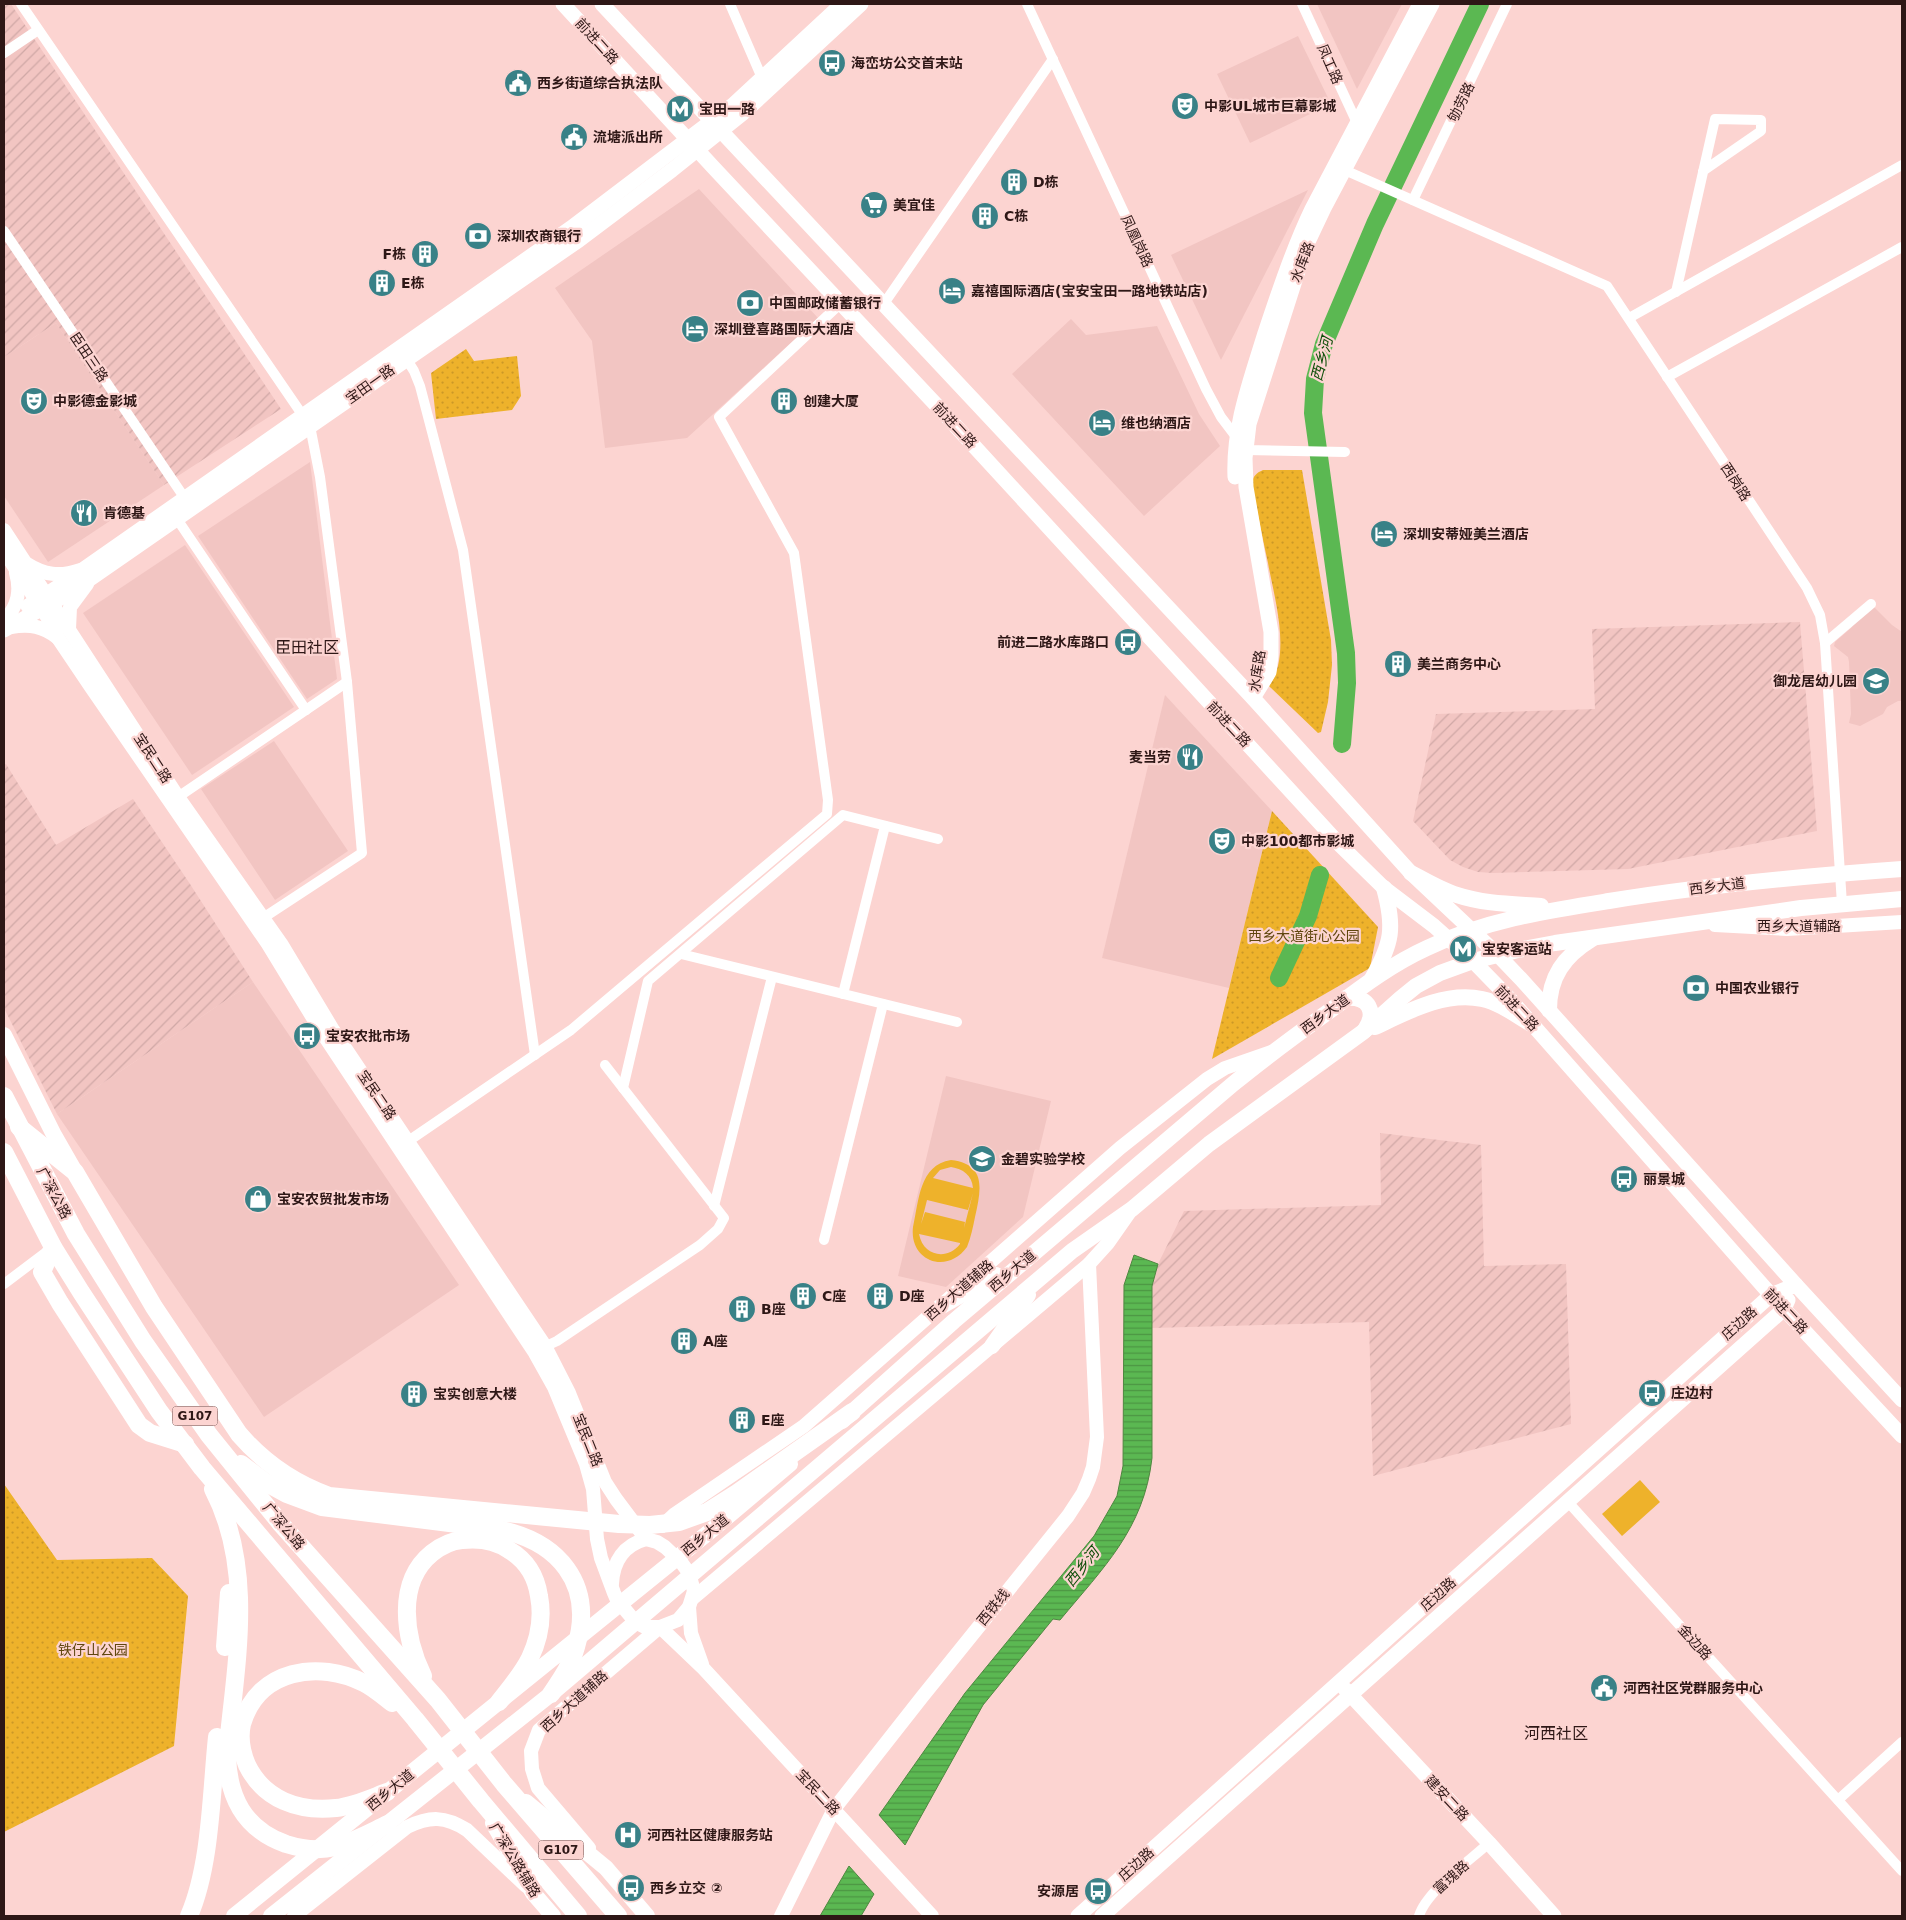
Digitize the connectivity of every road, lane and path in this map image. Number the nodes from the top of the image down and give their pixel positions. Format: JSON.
{"nodes":[{"id":1,"x":21,"y":4,"type":"edge"},
{"id":2,"x":563,"y":4,"type":"edge"},
{"id":3,"x":602,"y":4,"type":"edge"},
{"id":4,"x":730,"y":4,"type":"edge"},
{"id":5,"x":842,"y":4,"type":"edge"},
{"id":6,"x":860,"y":4,"type":"edge"},
{"id":7,"x":1027,"y":4,"type":"edge"},
{"id":8,"x":1302,"y":4,"type":"edge"},
{"id":9,"x":1420,"y":4,"type":"edge"},
{"id":10,"x":1432,"y":4,"type":"edge"},
{"id":11,"x":1507,"y":4,"type":"edge"},
{"id":12,"x":38,"y":30,"type":"junction"},
{"id":13,"x":4,"y":53,"type":"edge"},
{"id":14,"x":1053,"y":59,"type":"junction"},
{"id":15,"x":762,"y":78,"type":"junction"},
{"id":16,"x":1357,"y":123,"type":"junction"},
{"id":17,"x":717,"y":126,"type":"junction"},
{"id":18,"x":692,"y":145,"type":"junction"},
{"id":19,"x":1902,"y":165,"type":"edge"},
{"id":20,"x":1340,"y":167,"type":"junction"},
{"id":21,"x":1703,"y":171,"type":"junction"},
{"id":22,"x":1413,"y":200,"type":"junction"},
{"id":23,"x":4,"y":231,"type":"edge"},
{"id":24,"x":1902,"y":247,"type":"edge"},
{"id":25,"x":1676,"y":292,"type":"junction"},
{"id":26,"x":841,"y":303,"type":"junction"},
{"id":27,"x":884,"y":305,"type":"junction"},
{"id":28,"x":1629,"y":318,"type":"junction"},
{"id":29,"x":403,"y":354,"type":"junction"},
{"id":30,"x":1667,"y":376,"type":"junction"},
{"id":31,"x":307,"y":421,"type":"junction"},
{"id":32,"x":1236,"y":438,"type":"junction"},
{"id":33,"x":1246,"y":450,"type":"junction"},
{"id":34,"x":1345,"y":452,"type":"dead end"},
{"id":35,"x":188,"y":503,"type":"junction"},
{"id":36,"x":177,"y":519,"type":"junction"},
{"id":37,"x":4,"y":530,"type":"edge"},
{"id":38,"x":4,"y":552,"type":"edge"},
{"id":39,"x":20,"y":565,"type":"junction"},
{"id":40,"x":91,"y":571,"type":"junction"},
{"id":41,"x":44,"y":602,"type":"junction"},
{"id":42,"x":1871,"y":604,"type":"dead end"},
{"id":43,"x":6,"y":624,"type":"edge"},
{"id":44,"x":64,"y":634,"type":"junction"},
{"id":45,"x":1825,"y":643,"type":"junction"},
{"id":46,"x":347,"y":682,"type":"junction"},
{"id":47,"x":1252,"y":698,"type":"junction"},
{"id":48,"x":306,"y":710,"type":"junction"},
{"id":49,"x":178,"y":797,"type":"junction"},
{"id":50,"x":885,"y":826,"type":"junction"},
{"id":51,"x":938,"y":839,"type":"dead end"},
{"id":52,"x":1902,"y":868,"type":"edge"},
{"id":53,"x":1411,"y":873,"type":"junction"},
{"id":54,"x":1840,"y":873,"type":"junction"},
{"id":55,"x":1384,"y":888,"type":"junction"},
{"id":56,"x":1902,"y":899,"type":"edge"},
{"id":57,"x":1842,"y":904,"type":"junction"},
{"id":58,"x":1569,"y":908,"type":"junction"},
{"id":59,"x":263,"y":918,"type":"junction"},
{"id":60,"x":1902,"y":922,"type":"edge"},
{"id":61,"x":1697,"y":923,"type":"junction"},
{"id":62,"x":1471,"y":930,"type":"junction"},
{"id":63,"x":1595,"y":937,"type":"junction"},
{"id":64,"x":1448,"y":938,"type":"junction"},
{"id":65,"x":681,"y":954,"type":"junction"},
{"id":66,"x":1498,"y":955,"type":"junction"},
{"id":67,"x":1473,"y":961,"type":"junction"},
{"id":68,"x":772,"y":976,"type":"junction"},
{"id":69,"x":1372,"y":980,"type":"junction"},
{"id":70,"x":843,"y":994,"type":"junction"},
{"id":71,"x":1346,"y":998,"type":"junction"},
{"id":72,"x":884,"y":1004,"type":"junction"},
{"id":73,"x":1549,"y":1010,"type":"junction"},
{"id":74,"x":957,"y":1022,"type":"dead end"},
{"id":75,"x":1534,"y":1025,"type":"junction"},
{"id":76,"x":1363,"y":1032,"type":"junction"},
{"id":77,"x":4,"y":1035,"type":"edge"},
{"id":78,"x":1274,"y":1051,"type":"junction"},
{"id":79,"x":534,"y":1055,"type":"junction"},
{"id":80,"x":605,"y":1065,"type":"dead end"},
{"id":81,"x":624,"y":1088,"type":"junction"},
{"id":82,"x":4,"y":1096,"type":"edge"},
{"id":83,"x":19,"y":1127,"type":"junction"},
{"id":84,"x":403,"y":1144,"type":"junction"},
{"id":85,"x":4,"y":1152,"type":"edge"},
{"id":86,"x":75,"y":1172,"type":"junction"},
{"id":87,"x":714,"y":1206,"type":"junction"},
{"id":88,"x":1132,"y":1209,"type":"junction"},
{"id":89,"x":824,"y":1240,"type":"dead end"},
{"id":90,"x":53,"y":1247,"type":"junction"},
{"id":91,"x":1030,"y":1256,"type":"junction"},
{"id":92,"x":1088,"y":1264,"type":"junction"},
{"id":93,"x":1043,"y":1274,"type":"junction"},
{"id":94,"x":4,"y":1284,"type":"edge"},
{"id":95,"x":1796,"y":1286,"type":"junction"},
{"id":96,"x":1771,"y":1295,"type":"junction"},
{"id":97,"x":940,"y":1306,"type":"junction"},
{"id":98,"x":1784,"y":1309,"type":"junction"},
{"id":99,"x":992,"y":1346,"type":"junction"},
{"id":100,"x":540,"y":1349,"type":"junction"},
{"id":101,"x":1902,"y":1400,"type":"edge"},
{"id":102,"x":852,"y":1412,"type":"junction"},
{"id":103,"x":209,"y":1435,"type":"junction"},
{"id":104,"x":1902,"y":1436,"type":"edge"},
{"id":105,"x":184,"y":1444,"type":"junction"},
{"id":106,"x":202,"y":1468,"type":"junction"},
{"id":107,"x":1568,"y":1502,"type":"junction"},
{"id":108,"x":626,"y":1513,"type":"junction"},
{"id":109,"x":675,"y":1514,"type":"junction"},
{"id":110,"x":648,"y":1539,"type":"junction"},
{"id":111,"x":233,"y":1546,"type":"junction"},
{"id":112,"x":614,"y":1593,"type":"junction"},
{"id":113,"x":691,"y":1603,"type":"junction"},
{"id":114,"x":660,"y":1627,"type":"junction"},
{"id":115,"x":704,"y":1669,"type":"junction"},
{"id":116,"x":1339,"y":1682,"type":"junction"},
{"id":117,"x":551,"y":1694,"type":"junction"},
{"id":118,"x":1351,"y":1696,"type":"junction"},
{"id":119,"x":438,"y":1700,"type":"junction"},
{"id":120,"x":499,"y":1702,"type":"junction"},
{"id":121,"x":415,"y":1719,"type":"junction"},
{"id":122,"x":1902,"y":1742,"type":"edge"},
{"id":123,"x":504,"y":1784,"type":"junction"},
{"id":124,"x":387,"y":1792,"type":"junction"},
{"id":125,"x":1838,"y":1800,"type":"junction"},
{"id":126,"x":481,"y":1801,"type":"junction"},
{"id":127,"x":834,"y":1809,"type":"junction"},
{"id":128,"x":388,"y":1824,"type":"junction"},
{"id":129,"x":1489,"y":1843,"type":"junction"},
{"id":130,"x":606,"y":1868,"type":"junction"},
{"id":131,"x":1902,"y":1871,"type":"edge"},
{"id":132,"x":533,"y":1893,"type":"junction"},
{"id":133,"x":189,"y":1916,"type":"edge"},
{"id":134,"x":234,"y":1916,"type":"edge"},
{"id":135,"x":271,"y":1916,"type":"edge"},
{"id":136,"x":294,"y":1916,"type":"edge"},
{"id":137,"x":553,"y":1916,"type":"edge"},
{"id":138,"x":578,"y":1916,"type":"edge"},
{"id":139,"x":618,"y":1916,"type":"edge"},
{"id":140,"x":648,"y":1916,"type":"edge"},
{"id":141,"x":781,"y":1916,"type":"edge"},
{"id":142,"x":932,"y":1916,"type":"edge"},
{"id":143,"x":1078,"y":1916,"type":"edge"},
{"id":144,"x":1102,"y":1916,"type":"edge"},
{"id":145,"x":1419,"y":1916,"type":"edge"},
{"id":146,"x":1554,"y":1916,"type":"edge"}],
"edges":[{"from":1,"to":12,"type":"street"},
{"from":2,"to":18,"type":"main road","name":"前进二路"},
{"from":3,"to":17,"type":"main road","name":"前进二路"},
{"from":4,"to":15,"type":"street"},
{"from":5,"to":15,"type":"main road","name":"宝田一路"},
{"from":6,"to":17,"type":"main road","name":"宝田一路"},
{"from":7,"to":14,"type":"street","name":"凤凰岗路"},
{"from":8,"to":16,"type":"street","name":"凤工路"},
{"from":9,"to":16,"type":"main road","name":"水库路"},
{"from":10,"to":20,"type":"main road","name":"水库路"},
{"from":11,"to":22,"type":"street","name":"劬劳路"},
{"from":12,"to":13,"type":"street"},
{"from":12,"to":31,"type":"street"},
{"from":14,"to":27,"type":"street"},
{"from":14,"to":32,"type":"street","name":"凤凰岗路"},
{"from":15,"to":17,"type":"main road","name":"宝田一路"},
{"from":16,"to":20,"type":"main road","name":"水库路"},
{"from":17,"to":18,"type":"main road","name":"宝田一路"},
{"from":17,"to":27,"type":"main road","name":"前进二路"},
{"from":18,"to":26,"type":"main road","name":"前进二路"},
{"from":18,"to":29,"type":"main road","name":"宝田一路"},
{"from":19,"to":25,"type":"street"},
{"from":20,"to":22,"type":"street","name":"西岗路"},
{"from":20,"to":32,"type":"main road","name":"水库路"},
{"from":20,"to":33,"type":"main road","name":"水库路"},
{"from":21,"to":21,"type":"street"},
{"from":21,"to":25,"type":"street"},
{"from":22,"to":28,"type":"street","name":"西岗路"},
{"from":23,"to":35,"type":"street","name":"臣田三路"},
{"from":24,"to":30,"type":"street"},
{"from":25,"to":28,"type":"street"},
{"from":26,"to":55,"type":"main road","name":"前进二路"},
{"from":26,"to":79,"type":"street"},
{"from":27,"to":47,"type":"main road","name":"前进二路"},
{"from":28,"to":30,"type":"street","name":"西岗路"},
{"from":29,"to":31,"type":"main road","name":"宝田一路"},
{"from":29,"to":79,"type":"street"},
{"from":30,"to":45,"type":"street","name":"西岗路"},
{"from":31,"to":35,"type":"main road","name":"宝田一路"},
{"from":31,"to":46,"type":"street"},
{"from":32,"to":33,"type":"street","name":"凤凰岗路"},
{"from":32,"to":47,"type":"main road","name":"水库路"},
{"from":33,"to":34,"type":"street"},
{"from":33,"to":47,"type":"main road","name":"水库路"},
{"from":35,"to":36,"type":"main road","name":"宝田一路"},
{"from":35,"to":40,"type":"main road","name":"宝田一路"},
{"from":36,"to":40,"type":"main road","name":"宝田一路"},
{"from":36,"to":48,"type":"street"},
{"from":37,"to":39,"type":"street","name":"宝民二路"},
{"from":38,"to":39,"type":"street","name":"宝民二路"},
{"from":39,"to":40,"type":"street"},
{"from":39,"to":41,"type":"street","name":"宝民二路"},
{"from":39,"to":43,"type":"street"},
{"from":40,"to":41,"type":"main road","name":"宝田一路"},
{"from":40,"to":44,"type":"street"},
{"from":41,"to":43,"type":"main road","name":"宝田一路"},
{"from":41,"to":44,"type":"street","name":"宝民二路"},
{"from":42,"to":45,"type":"street"},
{"from":43,"to":44,"type":"street"},
{"from":44,"to":49,"type":"street","name":"宝民二路"},
{"from":44,"to":84,"type":"street","name":"宝民二路"},
{"from":45,"to":54,"type":"street","name":"西岗路"},
{"from":46,"to":48,"type":"street"},
{"from":46,"to":59,"type":"street"},
{"from":47,"to":53,"type":"main road","name":"前进二路"},
{"from":48,"to":49,"type":"street"},
{"from":49,"to":59,"type":"street","name":"宝民二路"},
{"from":50,"to":51,"type":"street"},
{"from":50,"to":65,"type":"street"},
{"from":50,"to":70,"type":"street"},
{"from":52,"to":54,"type":"main road","name":"西乡大道"},
{"from":53,"to":58,"type":"main road"},
{"from":53,"to":62,"type":"main road","name":"前进二路"},
{"from":54,"to":57,"type":"street","name":"西岗路"},
{"from":54,"to":58,"type":"main road","name":"西乡大道"},
{"from":55,"to":64,"type":"main road","name":"前进二路"},
{"from":55,"to":69,"type":"main road"},
{"from":56,"to":57,"type":"main road","name":"西乡大道"},
{"from":57,"to":61,"type":"main road","name":"西乡大道"},
{"from":58,"to":62,"type":"main road","name":"西乡大道"},
{"from":59,"to":84,"type":"street","name":"宝民二路"},
{"from":60,"to":61,"type":"street","name":"西乡大道辅路"},
{"from":61,"to":63,"type":"main road","name":"西乡大道"},
{"from":62,"to":64,"type":"main road","name":"西乡大道"},
{"from":62,"to":66,"type":"main road","name":"前进二路"},
{"from":63,"to":66,"type":"main road","name":"西乡大道"},
{"from":63,"to":73,"type":"main road"},
{"from":64,"to":67,"type":"main road","name":"前进二路"},
{"from":64,"to":69,"type":"main road","name":"西乡大道"},
{"from":65,"to":68,"type":"street"},
{"from":65,"to":81,"type":"street"},
{"from":66,"to":67,"type":"main road","name":"西乡大道"},
{"from":66,"to":73,"type":"main road","name":"前进二路"},
{"from":67,"to":75,"type":"main road","name":"前进二路"},
{"from":67,"to":76,"type":"main road","name":"西乡大道"},
{"from":68,"to":70,"type":"street"},
{"from":68,"to":87,"type":"street"},
{"from":69,"to":71,"type":"main road","name":"西乡大道"},
{"from":70,"to":72,"type":"street"},
{"from":71,"to":76,"type":"main road"},
{"from":71,"to":78,"type":"main road","name":"西乡大道"},
{"from":72,"to":74,"type":"street"},
{"from":72,"to":89,"type":"street"},
{"from":73,"to":95,"type":"main road","name":"前进二路"},
{"from":75,"to":76,"type":"main road"},
{"from":75,"to":96,"type":"main road","name":"前进二路"},
{"from":76,"to":88,"type":"main road","name":"西乡大道"},
{"from":77,"to":86,"type":"main road"},
{"from":78,"to":91,"type":"main road","name":"西乡大道"},
{"from":78,"to":97,"type":"street","name":"西乡大道辅路"},
{"from":79,"to":84,"type":"street"},
{"from":80,"to":81,"type":"street"},
{"from":81,"to":87,"type":"street"},
{"from":82,"to":83,"type":"highway","name":"广深公路","number":"G107"},
{"from":83,"to":86,"type":"highway"},
{"from":83,"to":103,"type":"highway","name":"广深公路","number":"G107"},
{"from":84,"to":100,"type":"street","name":"宝民二路"},
{"from":85,"to":90,"type":"highway","name":"广深公路","number":"G107"},
{"from":86,"to":102,"type":"highway"},
{"from":87,"to":100,"type":"street"},
{"from":88,"to":92,"type":"street","name":"西乡大道辅路"},
{"from":88,"to":93,"type":"main road","name":"西乡大道"},
{"from":90,"to":94,"type":"street"},
{"from":90,"to":105,"type":"highway","name":"广深公路","number":"G107"},
{"from":90,"to":105,"type":"highway"},
{"from":91,"to":97,"type":"main road"},
{"from":91,"to":102,"type":"main road","name":"西乡大道"},
{"from":92,"to":99,"type":"street","name":"西乡大道辅路"},
{"from":92,"to":127,"type":"street","name":"西铁线"},
{"from":93,"to":99,"type":"main road"},
{"from":93,"to":117,"type":"main road","name":"西乡大道"},
{"from":95,"to":96,"type":"main road","name":"庄边路"},
{"from":95,"to":98,"type":"main road","name":"庄边路"},
{"from":95,"to":101,"type":"main road","name":"前进二路"},
{"from":96,"to":98,"type":"main road","name":"前进二路"},
{"from":96,"to":116,"type":"main road","name":"庄边路"},
{"from":97,"to":109,"type":"street","name":"西乡大道辅路"},
{"from":98,"to":104,"type":"main road","name":"前进二路"},
{"from":98,"to":107,"type":"main road","name":"庄边路"},
{"from":99,"to":113,"type":"street","name":"西乡大道辅路"},
{"from":100,"to":108,"type":"street","name":"宝民二路"},
{"from":100,"to":112,"type":"street","name":"宝民二路"},
{"from":102,"to":120,"type":"main road","name":"西乡大道"},
{"from":103,"to":117,"type":"highway"},
{"from":103,"to":119,"type":"highway","name":"广深公路","number":"G107"},
{"from":105,"to":106,"type":"highway","name":"广深公路","number":"G107"},
{"from":106,"to":111,"type":"highway"},
{"from":106,"to":121,"type":"highway","name":"广深公路","number":"G107"},
{"from":107,"to":118,"type":"main road","name":"庄边路"},
{"from":107,"to":125,"type":"street","name":"金边路"},
{"from":108,"to":109,"type":"street"},
{"from":108,"to":110,"type":"street","name":"宝民二路"},
{"from":109,"to":110,"type":"street","name":"西乡大道辅路"},
{"from":110,"to":112,"type":"street","name":"西乡大道辅路"},
{"from":110,"to":113,"type":"street","name":"宝民二路"},
{"from":111,"to":128,"type":"highway"},
{"from":111,"to":133,"type":"highway"},
{"from":112,"to":114,"type":"street","name":"宝民二路"},
{"from":113,"to":114,"type":"street","name":"西乡大道辅路"},
{"from":113,"to":115,"type":"street","name":"宝民二路"},
{"from":114,"to":115,"type":"street","name":"宝民二路"},
{"from":114,"to":130,"type":"street","name":"西乡大道辅路"},
{"from":115,"to":127,"type":"street","name":"宝民二路"},
{"from":116,"to":118,"type":"main road","name":"建安二路"},
{"from":116,"to":143,"type":"main road","name":"庄边路"},
{"from":117,"to":128,"type":"main road","name":"西乡大道"},
{"from":118,"to":129,"type":"main road","name":"建安二路"},
{"from":118,"to":144,"type":"main road","name":"庄边路"},
{"from":119,"to":120,"type":"highway"},
{"from":119,"to":123,"type":"highway","name":"广深公路","number":"G107"},
{"from":120,"to":124,"type":"main road","name":"西乡大道"},
{"from":121,"to":124,"type":"highway"},
{"from":121,"to":126,"type":"highway","name":"广深公路","number":"G107"},
{"from":122,"to":125,"type":"street"},
{"from":123,"to":130,"type":"main road"},
{"from":123,"to":139,"type":"highway","name":"广深公路","number":"G107"},
{"from":124,"to":134,"type":"main road","name":"西乡大道"},
{"from":125,"to":131,"type":"street","name":"金边路"},
{"from":126,"to":132,"type":"main road","name":"广深公路辅路"},
{"from":126,"to":138,"type":"highway","name":"广深公路","number":"G107"},
{"from":127,"to":141,"type":"street","name":"西铁线"},
{"from":127,"to":142,"type":"street","name":"宝民二路"},
{"from":128,"to":135,"type":"main road","name":"西乡大道"},
{"from":129,"to":145,"type":"street","name":"富瑰路"},
{"from":129,"to":146,"type":"main road","name":"建安二路"},
{"from":130,"to":140,"type":"main road"},
{"from":132,"to":136,"type":"street"},
{"from":132,"to":137,"type":"main road","name":"广深公路辅路"}]}
